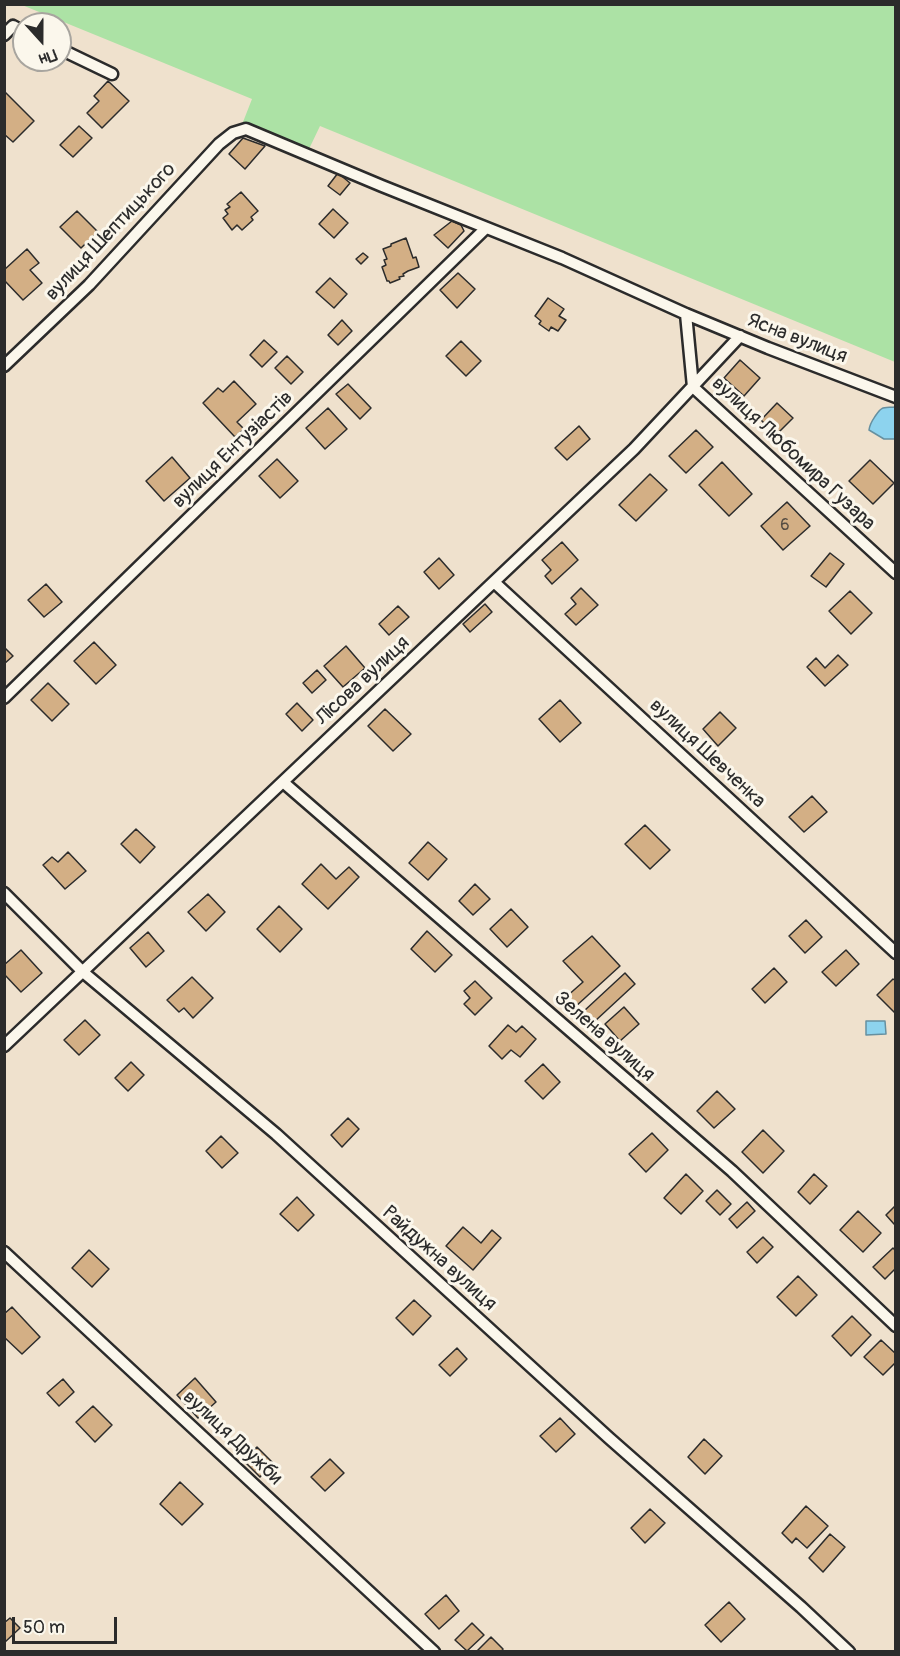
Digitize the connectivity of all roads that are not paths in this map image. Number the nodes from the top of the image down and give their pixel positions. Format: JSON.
{"nodes":[{"id":1,"x":72,"y":55,"type":"edge"},
{"id":2,"x":112,"y":74,"type":"dead end"},
{"id":3,"x":246,"y":129,"type":"joint"},
{"id":4,"x":486,"y":228,"type":"junction"},
{"id":5,"x":686,"y":314,"type":"junction"},
{"id":6,"x":740,"y":336,"type":"junction"},
{"id":7,"x":4,"y":366,"type":"edge"},
{"id":8,"x":693,"y":387,"type":"junction"},
{"id":9,"x":896,"y":397,"type":"edge"},
{"id":10,"x":896,"y":573,"type":"edge"},
{"id":11,"x":494,"y":582,"type":"junction"},
{"id":12,"x":4,"y":698,"type":"edge"},
{"id":13,"x":283,"y":782,"type":"junction"},
{"id":14,"x":4,"y":893,"type":"edge"},
{"id":15,"x":896,"y":953,"type":"edge"},
{"id":16,"x":83,"y":972,"type":"junction"},
{"id":17,"x":4,"y":1046,"type":"edge"},
{"id":18,"x":4,"y":1252,"type":"edge"},
{"id":19,"x":896,"y":1326,"type":"edge"},
{"id":20,"x":434,"y":1652,"type":"edge"},
{"id":21,"x":849,"y":1652,"type":"edge"}],
"edges":[{"from":1,"to":2,"type":"street"},
{"from":3,"to":4,"type":"street","name":"Ясна вулиця"},
{"from":3,"to":7,"type":"street","name":"вулиця Шептицького"},
{"from":4,"to":5,"type":"street","name":"Ясна вулиця"},
{"from":4,"to":12,"type":"street","name":"вулиця Ентузіастів"},
{"from":5,"to":6,"type":"street","name":"Ясна вулиця"},
{"from":5,"to":8,"type":"street"},
{"from":6,"to":8,"type":"street","name":"Лісова вулиця"},
{"from":6,"to":9,"type":"street","name":"Ясна вулиця"},
{"from":8,"to":10,"type":"street","name":"вулиця Любомира Гузара"},
{"from":8,"to":11,"type":"street","name":"Лісова вулиця"},
{"from":11,"to":13,"type":"street","name":"Лісова вулиця"},
{"from":11,"to":15,"type":"street","name":"вулиця Шевченка"},
{"from":13,"to":16,"type":"street","name":"Лісова вулиця"},
{"from":13,"to":19,"type":"street","name":"Зелена вулиця"},
{"from":14,"to":16,"type":"street","name":"Райдужна вулиця"},
{"from":16,"to":17,"type":"street","name":"Лісова вулиця"},
{"from":16,"to":21,"type":"street","name":"Райдужна вулиця"},
{"from":18,"to":20,"type":"street","name":"вулиця Дружби"}]}
